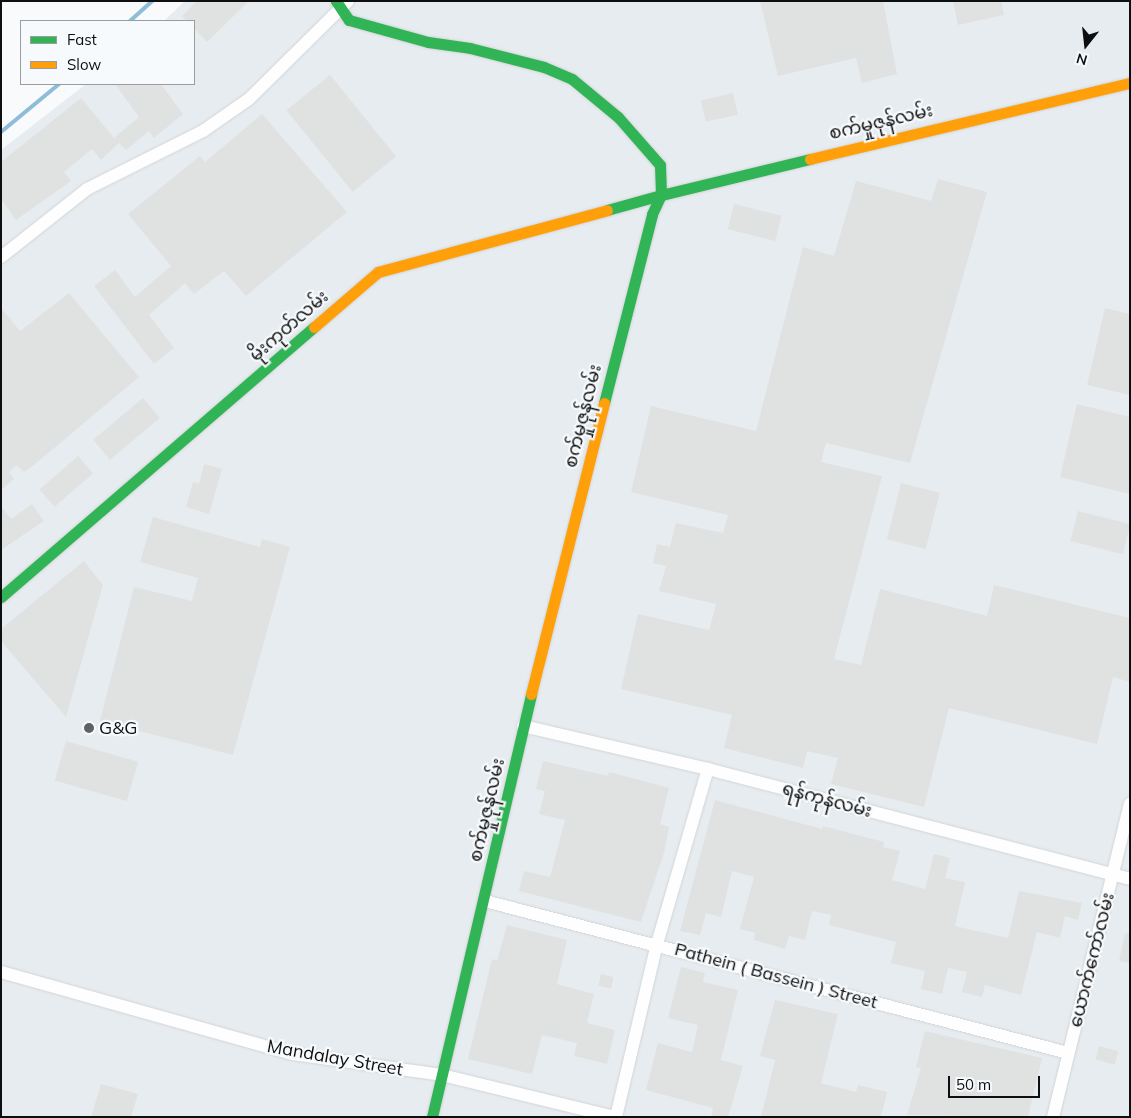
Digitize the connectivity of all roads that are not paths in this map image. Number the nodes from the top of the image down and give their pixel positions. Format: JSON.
{"nodes":[{"id":1,"x":341,"y":4,"type":"edge"},
{"id":2,"x":1130,"y":83,"type":"edge"},
{"id":3,"x":661,"y":195,"type":"junction"},
{"id":4,"x":1,"y":258,"type":"edge"},
{"id":5,"x":1,"y":597,"type":"edge"},
{"id":6,"x":524,"y":726,"type":"junction"},
{"id":7,"x":708,"y":769,"type":"junction"},
{"id":8,"x":1130,"y":803,"type":"edge"},
{"id":9,"x":1113,"y":875,"type":"junction"},
{"id":10,"x":1130,"y":879,"type":"edge"},
{"id":11,"x":484,"y":901,"type":"junction"},
{"id":12,"x":657,"y":944,"type":"junction"},
{"id":13,"x":1,"y":972,"type":"edge"},
{"id":14,"x":1068,"y":1053,"type":"junction"},
{"id":15,"x":442,"y":1076,"type":"junction"},
{"id":16,"x":432,"y":1117,"type":"edge"},
{"id":17,"x":615,"y":1117,"type":"edge"},
{"id":18,"x":1052,"y":1117,"type":"edge"}],
"edges":[{"from":1,"to":3,"type":"street"},
{"from":1,"to":4,"type":"street"},
{"from":2,"to":3,"type":"street","name":"စက်မှုဇုန်လမ်း"},
{"from":3,"to":5,"type":"street","name":"မိုးကုတ်လမ်း"},
{"from":3,"to":6,"type":"street","name":"စက်မှုဇုန်လမ်း"},
{"from":6,"to":7,"type":"street","name":"ရန်ကုန်လမ်း"},
{"from":6,"to":11,"type":"street","name":"စက်မှုဇုန်လမ်း"},
{"from":7,"to":9,"type":"street","name":"ရန်ကုန်လမ်း"},
{"from":7,"to":12,"type":"street"},
{"from":8,"to":9,"type":"street","name":"ယောက်ကော်လမ်း"},
{"from":9,"to":10,"type":"street","name":"ရန်ကုန်လမ်း"},
{"from":9,"to":14,"type":"street","name":"ယောက်ကော်လမ်း"},
{"from":11,"to":12,"type":"street","name":"Pathein ( Bassein ) Street"},
{"from":11,"to":15,"type":"street","name":"စက်မှုဇုန်လမ်း"},
{"from":12,"to":14,"type":"street","name":"Pathein ( Bassein ) Street"},
{"from":12,"to":17,"type":"street"},
{"from":13,"to":15,"type":"street","name":"Mandalay Street"},
{"from":14,"to":18,"type":"street","name":"ယောက်ကော်လမ်း"},
{"from":15,"to":16,"type":"street","name":"စက်မှုဇုန်လမ်း"},
{"from":15,"to":17,"type":"street","name":"Mandalay Street"}]}
